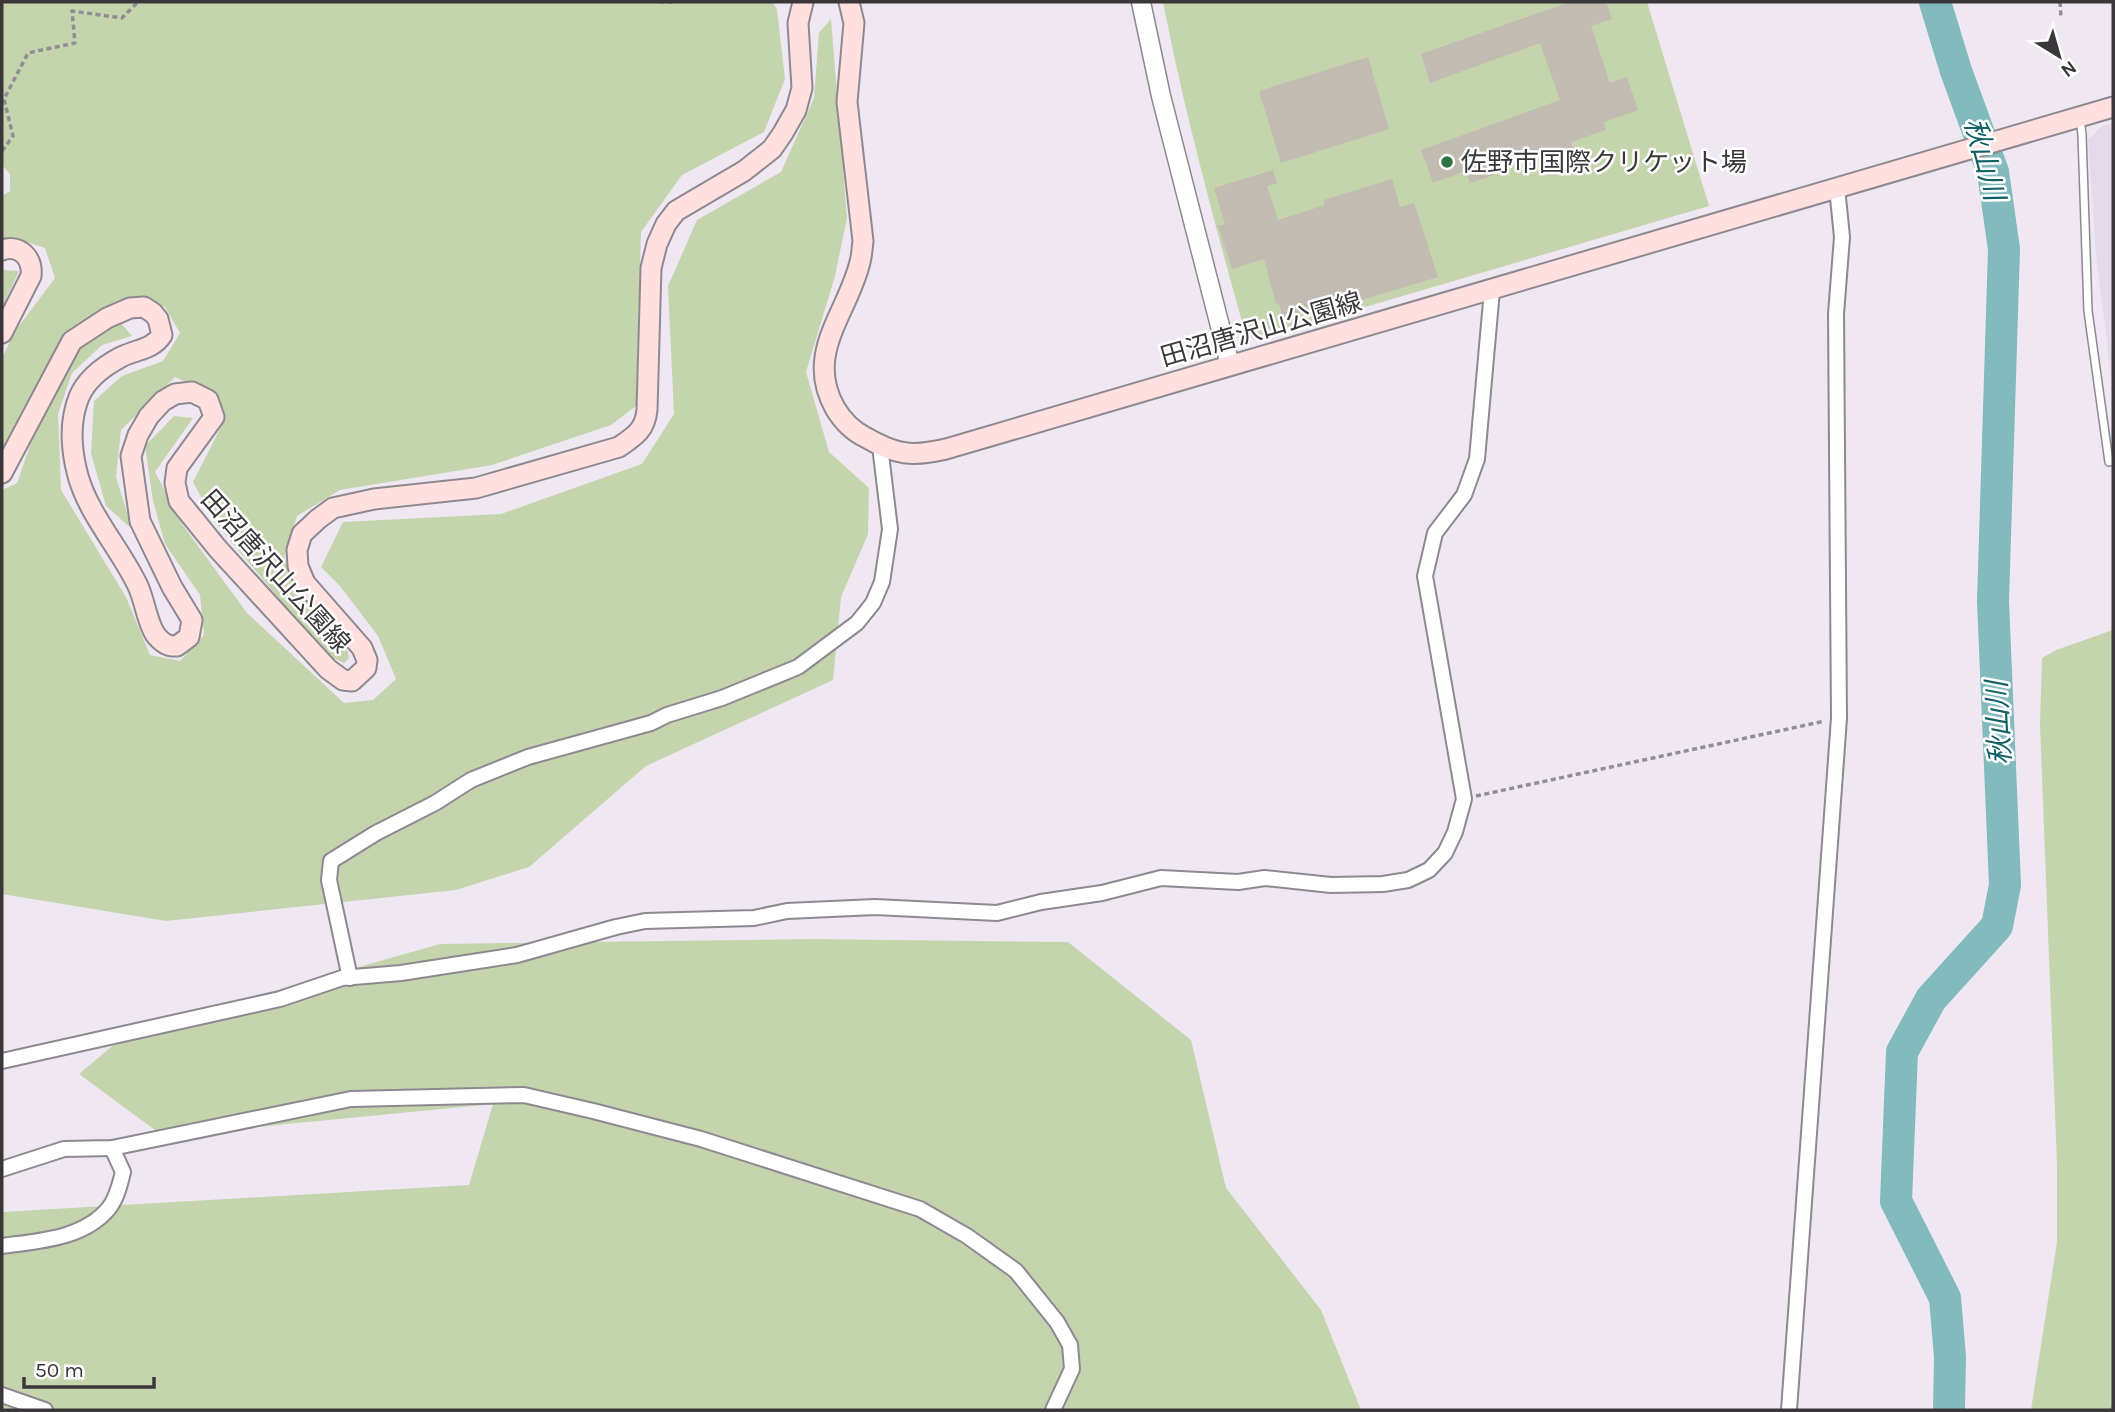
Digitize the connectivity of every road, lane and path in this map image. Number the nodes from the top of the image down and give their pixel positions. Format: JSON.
{"nodes":[{"id":1,"x":138,"y":2,"type":"edge"},
{"id":2,"x":659,"y":2,"type":"edge"},
{"id":3,"x":672,"y":2,"type":"edge"},
{"id":4,"x":803,"y":2,"type":"edge"},
{"id":5,"x":849,"y":2,"type":"edge"},
{"id":6,"x":1141,"y":2,"type":"edge"},
{"id":7,"x":2060,"y":2,"type":"edge"},
{"id":8,"x":2061,"y":18,"type":"dead end"},
{"id":9,"x":2113,"y":107,"type":"edge"},
{"id":10,"x":2075,"y":118,"type":"junction"},
{"id":11,"x":2,"y":151,"type":"edge"},
{"id":12,"x":1837,"y":188,"type":"junction"},
{"id":13,"x":2,"y":250,"type":"edge"},
{"id":14,"x":1492,"y":290,"type":"junction"},
{"id":15,"x":2,"y":333,"type":"edge"},
{"id":16,"x":1230,"y":365,"type":"junction"},
{"id":17,"x":880,"y":446,"type":"junction"},
{"id":18,"x":2113,"y":461,"type":"edge"},
{"id":19,"x":2,"y":473,"type":"edge"},
{"id":20,"x":1839,"y":718,"type":"junction"},
{"id":21,"x":1464,"y":799,"type":"junction"},
{"id":22,"x":350,"y":978,"type":"junction"},
{"id":23,"x":2,"y":1061,"type":"edge"},
{"id":24,"x":112,"y":1148,"type":"junction"},
{"id":25,"x":2,"y":1169,"type":"edge"},
{"id":26,"x":2,"y":1246,"type":"edge"},
{"id":27,"x":2,"y":1395,"type":"edge"},
{"id":28,"x":46,"y":1410,"type":"edge"},
{"id":29,"x":1053,"y":1410,"type":"edge"},
{"id":30,"x":1789,"y":1410,"type":"edge"}],
"edges":[{"from":1,"to":11,"type":"path"},
{"from":2,"to":3,"type":"path"},
{"from":4,"to":19,"type":"main road","name":"田沼唐沢山公園線"},
{"from":5,"to":17,"type":"main road","name":"田沼唐沢山公園線"},
{"from":6,"to":16,"type":"street"},
{"from":7,"to":8,"type":"path"},
{"from":9,"to":10,"type":"main road","name":"田沼唐沢山公園線"},
{"from":10,"to":12,"type":"main road","name":"田沼唐沢山公園線"},
{"from":10,"to":18,"type":"lane"},
{"from":12,"to":14,"type":"main road","name":"田沼唐沢山公園線"},
{"from":12,"to":20,"type":"street"},
{"from":13,"to":15,"type":"main road"},
{"from":14,"to":16,"type":"main road","name":"田沼唐沢山公園線"},
{"from":14,"to":21,"type":"street"},
{"from":16,"to":17,"type":"main road","name":"田沼唐沢山公園線"},
{"from":17,"to":22,"type":"street"},
{"from":20,"to":21,"type":"path"},
{"from":20,"to":30,"type":"street"},
{"from":21,"to":22,"type":"street"},
{"from":22,"to":23,"type":"street"},
{"from":24,"to":25,"type":"street"},
{"from":24,"to":26,"type":"street"},
{"from":24,"to":29,"type":"street"},
{"from":27,"to":28,"type":"street"}]}
